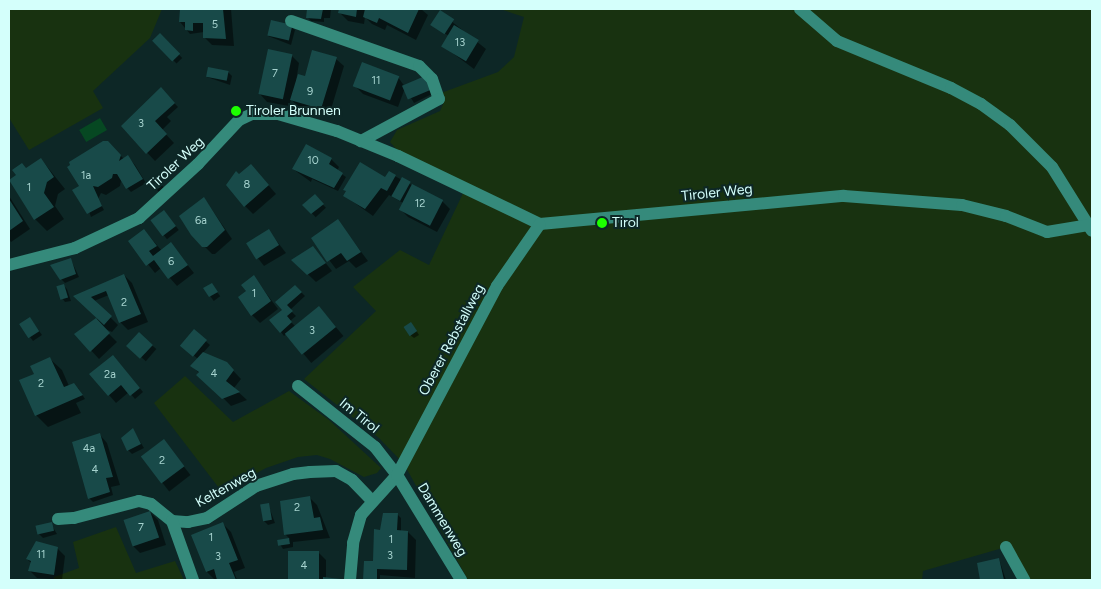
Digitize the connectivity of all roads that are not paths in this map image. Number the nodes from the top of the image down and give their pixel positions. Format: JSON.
{"nodes":[{"id":1,"x":800,"y":9,"type":"edge"},
{"id":2,"x":291,"y":21,"type":"dead end"},
{"id":3,"x":361,"y":141,"type":"junction"},
{"id":4,"x":540,"y":224,"type":"junction"},
{"id":5,"x":1091,"y":228,"type":"edge"},
{"id":6,"x":9,"y":265,"type":"edge"},
{"id":7,"x":298,"y":386,"type":"dead end"},
{"id":8,"x":397,"y":474,"type":"junction"},
{"id":9,"x":372,"y":501,"type":"junction"},
{"id":10,"x":58,"y":519,"type":"dead end"},
{"id":11,"x":172,"y":521,"type":"junction"},
{"id":12,"x":1006,"y":547,"type":"dead end"},
{"id":13,"x":193,"y":580,"type":"edge"},
{"id":14,"x":350,"y":580,"type":"edge"},
{"id":15,"x":461,"y":580,"type":"edge"},
{"id":16,"x":1024,"y":580,"type":"edge"}],
"edges":[{"from":1,"to":5,"type":"street"},
{"from":2,"to":3,"type":"street"},
{"from":3,"to":4,"type":"street","name":"Tiroler Weg"},
{"from":3,"to":6,"type":"street","name":"Tiroler Weg"},
{"from":4,"to":5,"type":"street","name":"Tiroler Weg"},
{"from":4,"to":8,"type":"street","name":"Oberer Rebstallweg"},
{"from":7,"to":8,"type":"street","name":"Im Tirol"},
{"from":8,"to":9,"type":"street","name":"Oberer Rebstallweg"},
{"from":8,"to":15,"type":"street","name":"Dammenweg"},
{"from":9,"to":11,"type":"street","name":"Keltenweg"},
{"from":9,"to":14,"type":"street","name":"Oberer Rebstallweg"},
{"from":10,"to":11,"type":"street"},
{"from":11,"to":13,"type":"street"},
{"from":12,"to":16,"type":"street"}]}
